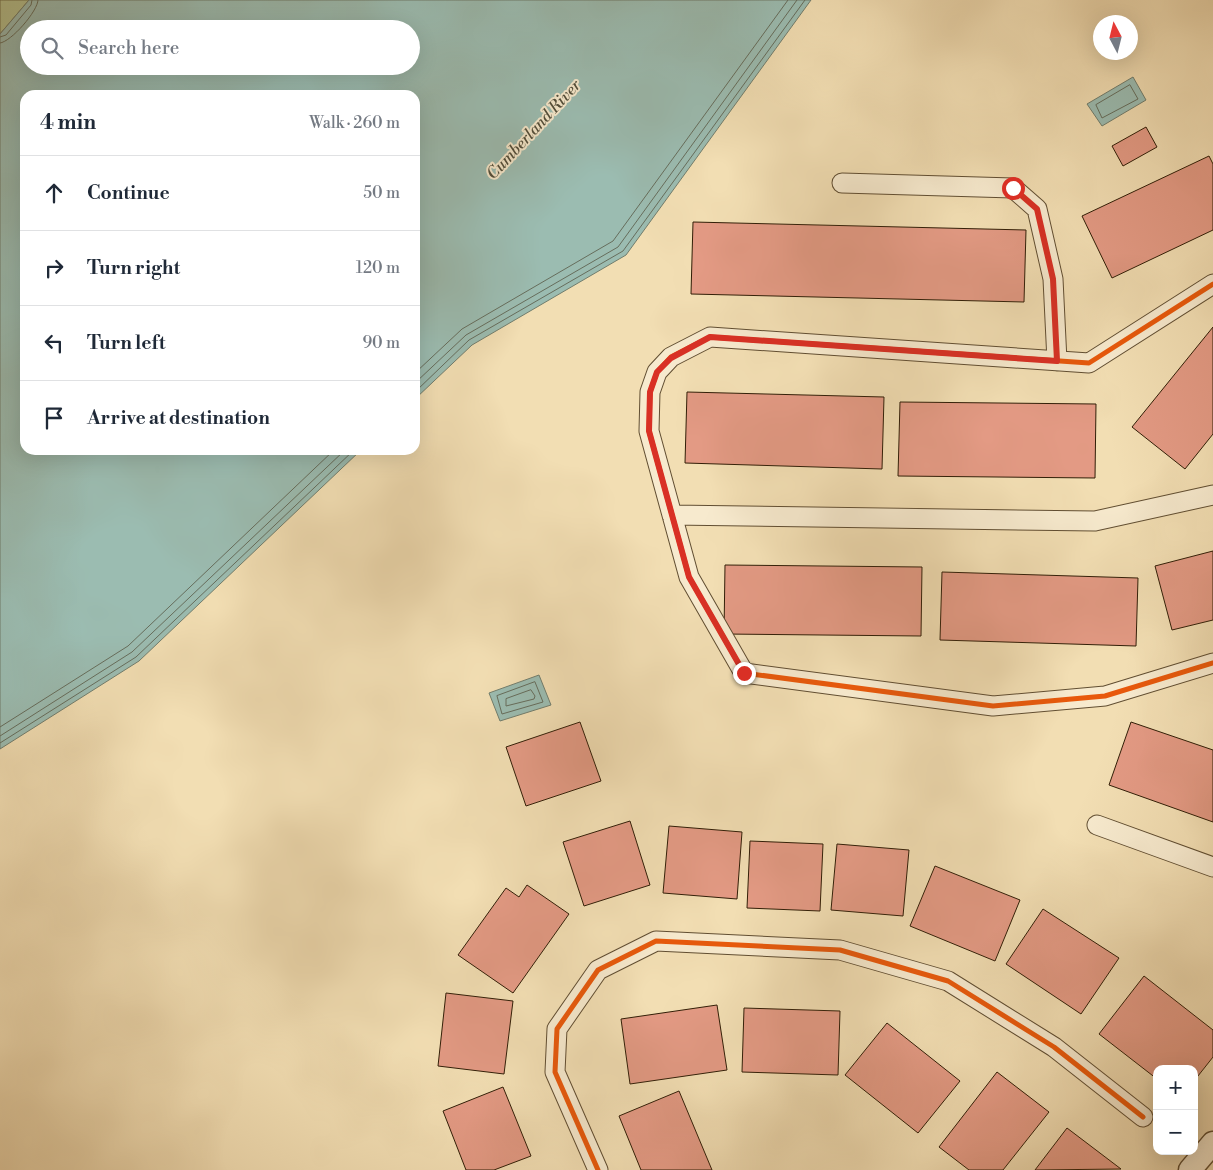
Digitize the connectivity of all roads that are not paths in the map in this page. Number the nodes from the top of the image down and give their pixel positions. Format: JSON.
{"nodes":[{"id":1,"x":842,"y":183,"type":"dead end"},
{"id":2,"x":1213,"y":284,"type":"edge"},
{"id":3,"x":1057,"y":361,"type":"junction"},
{"id":4,"x":1213,"y":495,"type":"edge"},
{"id":5,"x":672,"y":515,"type":"junction"},
{"id":6,"x":1213,"y":662,"type":"edge"},
{"id":7,"x":1097,"y":825,"type":"dead end"},
{"id":8,"x":1213,"y":867,"type":"edge"},
{"id":9,"x":1143,"y":1116,"type":"dead end"},
{"id":10,"x":1213,"y":1143,"type":"edge"},
{"id":11,"x":598,"y":1170,"type":"edge"},
{"id":12,"x":1190,"y":1170,"type":"edge"}],
"edges":[{"from":1,"to":3,"type":"street"},
{"from":2,"to":3,"type":"street"},
{"from":3,"to":5,"type":"street"},
{"from":4,"to":5,"type":"street"},
{"from":5,"to":6,"type":"street"},
{"from":7,"to":8,"type":"street"},
{"from":9,"to":11,"type":"street"},
{"from":10,"to":12,"type":"street"}]}
